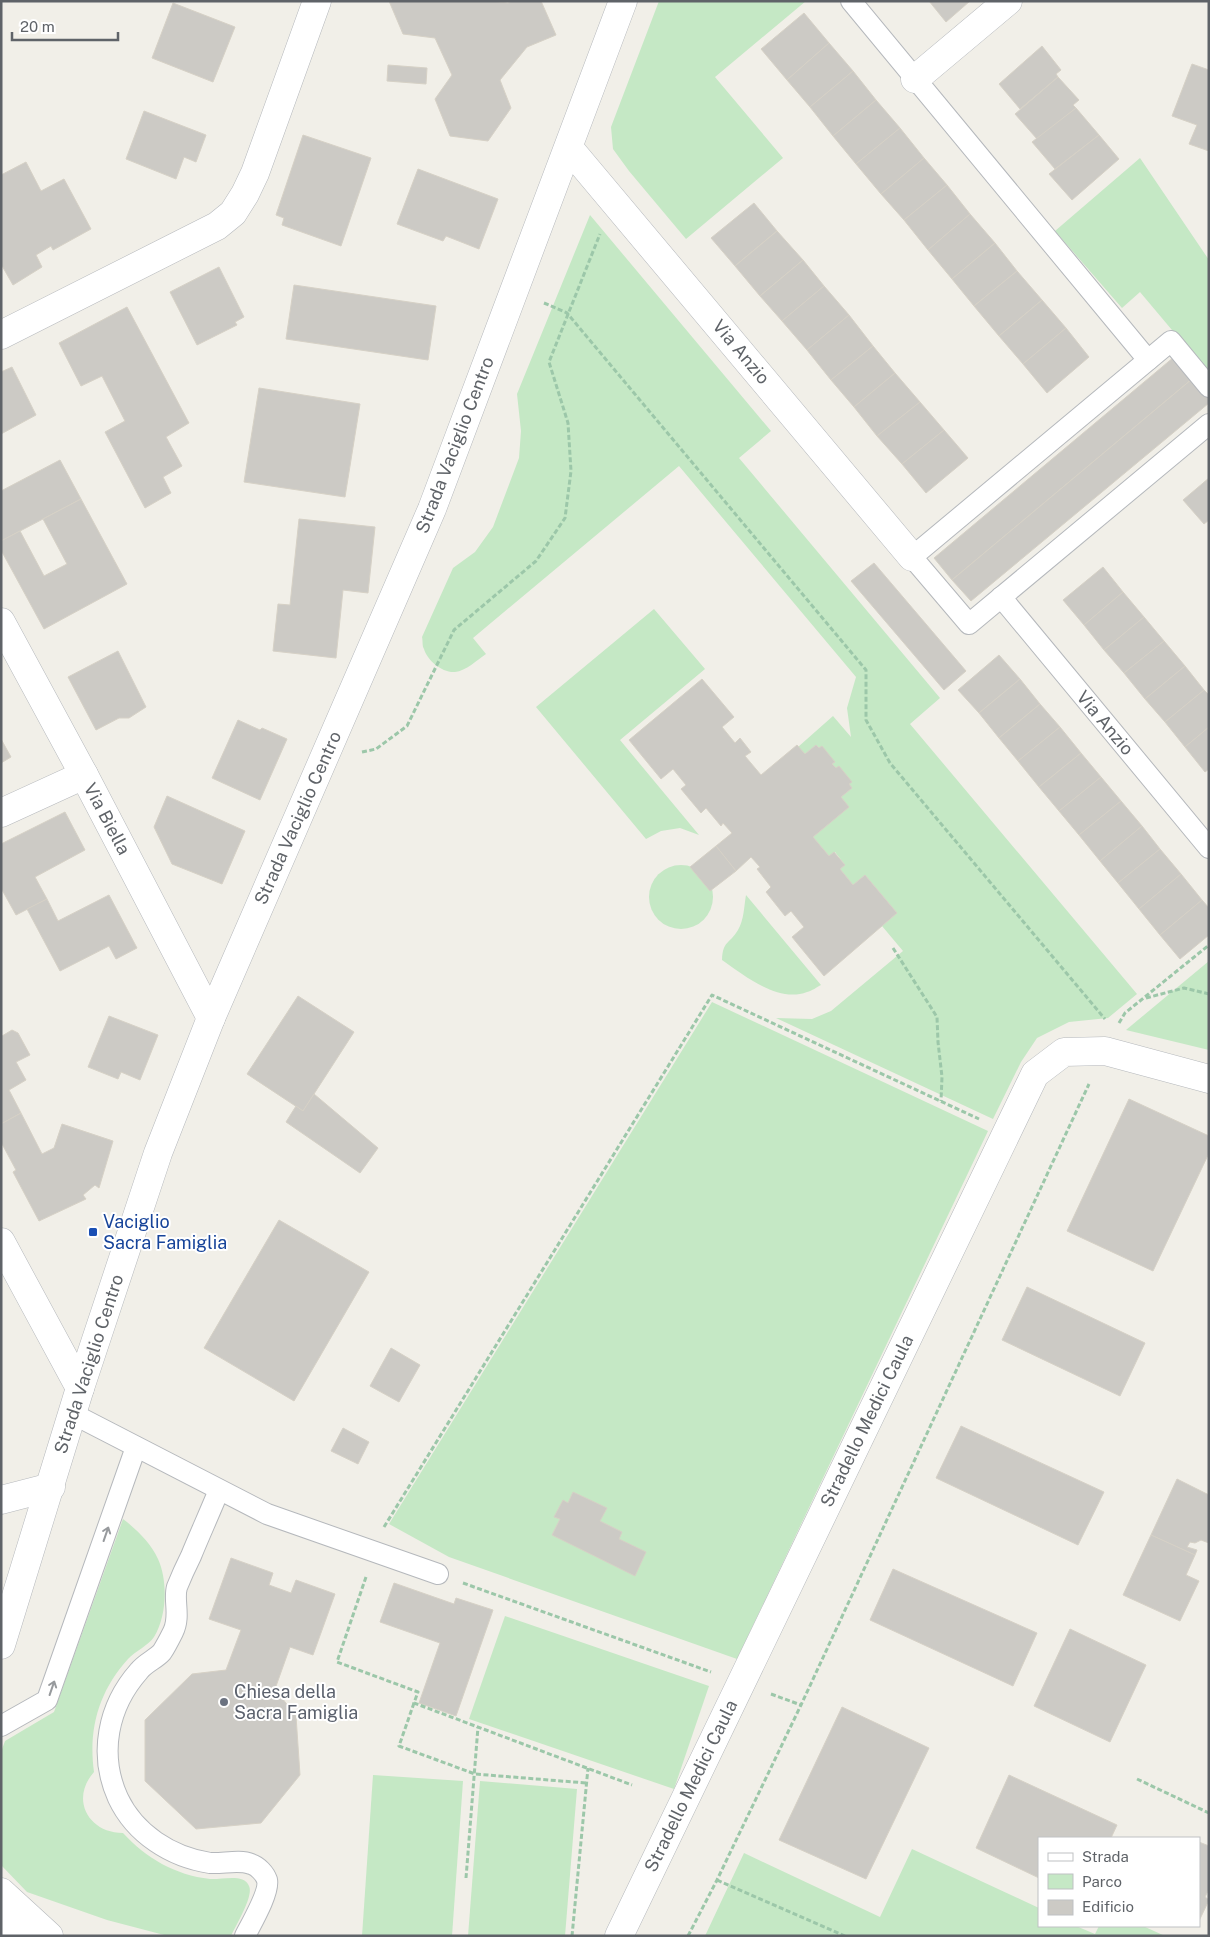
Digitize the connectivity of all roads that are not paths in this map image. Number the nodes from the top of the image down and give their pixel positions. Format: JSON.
{"nodes":[{"id":1,"x":317,"y":1,"type":"edge"},
{"id":2,"x":623,"y":1,"type":"edge"},
{"id":3,"x":850,"y":1,"type":"edge"},
{"id":4,"x":1008,"y":1,"type":"edge"},
{"id":5,"x":915,"y":79,"type":"junction"},
{"id":6,"x":569,"y":148,"type":"junction"},
{"id":7,"x":1,"y":335,"type":"edge"},
{"id":8,"x":1148,"y":360,"type":"junction"},
{"id":9,"x":1209,"y":387,"type":"edge"},
{"id":10,"x":1209,"y":424,"type":"edge"},
{"id":11,"x":912,"y":557,"type":"junction"},
{"id":12,"x":1002,"y":597,"type":"junction"},
{"id":13,"x":1,"y":622,"type":"edge"},
{"id":14,"x":84,"y":775,"type":"junction"},
{"id":15,"x":1,"y":813,"type":"edge"},
{"id":16,"x":1209,"y":848,"type":"edge"},
{"id":17,"x":211,"y":1018,"type":"junction"},
{"id":18,"x":1209,"y":1080,"type":"edge"},
{"id":19,"x":1,"y":1242,"type":"edge"},
{"id":20,"x":76,"y":1401,"type":"junction"},
{"id":21,"x":136,"y":1447,"type":"junction"},
{"id":22,"x":51,"y":1487,"type":"junction"},
{"id":23,"x":219,"y":1490,"type":"junction"},
{"id":24,"x":1,"y":1500,"type":"edge"},
{"id":25,"x":438,"y":1574,"type":"road end"},
{"id":26,"x":1,"y":1645,"type":"edge"},
{"id":27,"x":1,"y":1726,"type":"edge"},
{"id":28,"x":1,"y":1892,"type":"edge"},
{"id":29,"x":1,"y":1923,"type":"edge"},
{"id":30,"x":38,"y":1936,"type":"edge"},
{"id":31,"x":49,"y":1936,"type":"edge"},
{"id":32,"x":245,"y":1936,"type":"edge"},
{"id":33,"x":619,"y":1936,"type":"edge"}],
"edges":[{"from":1,"to":7,"type":"street"},
{"from":2,"to":6,"type":"street","name":"Strada Vaciglio Centro"},
{"from":3,"to":5,"type":"lane"},
{"from":4,"to":5,"type":"street"},
{"from":5,"to":8,"type":"lane"},
{"from":6,"to":11,"type":"street","name":"Via Anzio"},
{"from":6,"to":17,"type":"street","name":"Strada Vaciglio Centro"},
{"from":8,"to":9,"type":"lane"},
{"from":8,"to":11,"type":"lane"},
{"from":10,"to":12,"type":"lane","name":"Via Anzio"},
{"from":11,"to":12,"type":"lane","name":"Via Anzio"},
{"from":12,"to":16,"type":"lane","name":"Via Anzio"},
{"from":13,"to":14,"type":"street","name":"Via Biella"},
{"from":14,"to":15,"type":"street"},
{"from":14,"to":17,"type":"street","name":"Via Biella"},
{"from":17,"to":20,"type":"street","name":"Strada Vaciglio Centro"},
{"from":18,"to":33,"type":"street","name":"Stradello Medici Caula"},
{"from":19,"to":20,"type":"street"},
{"from":20,"to":21,"type":"lane"},
{"from":20,"to":22,"type":"street","name":"Strada Vaciglio Centro"},
{"from":21,"to":23,"type":"lane"},
{"from":27,"to":21,"type":"lane","one_way":true},
{"from":22,"to":24,"type":"street"},
{"from":22,"to":26,"type":"street","name":"Strada Vaciglio Centro"},
{"from":23,"to":25,"type":"lane"},
{"from":23,"to":32,"type":"lane"},
{"from":28,"to":31,"type":"street"},
{"from":29,"to":30,"type":"street"}]}
